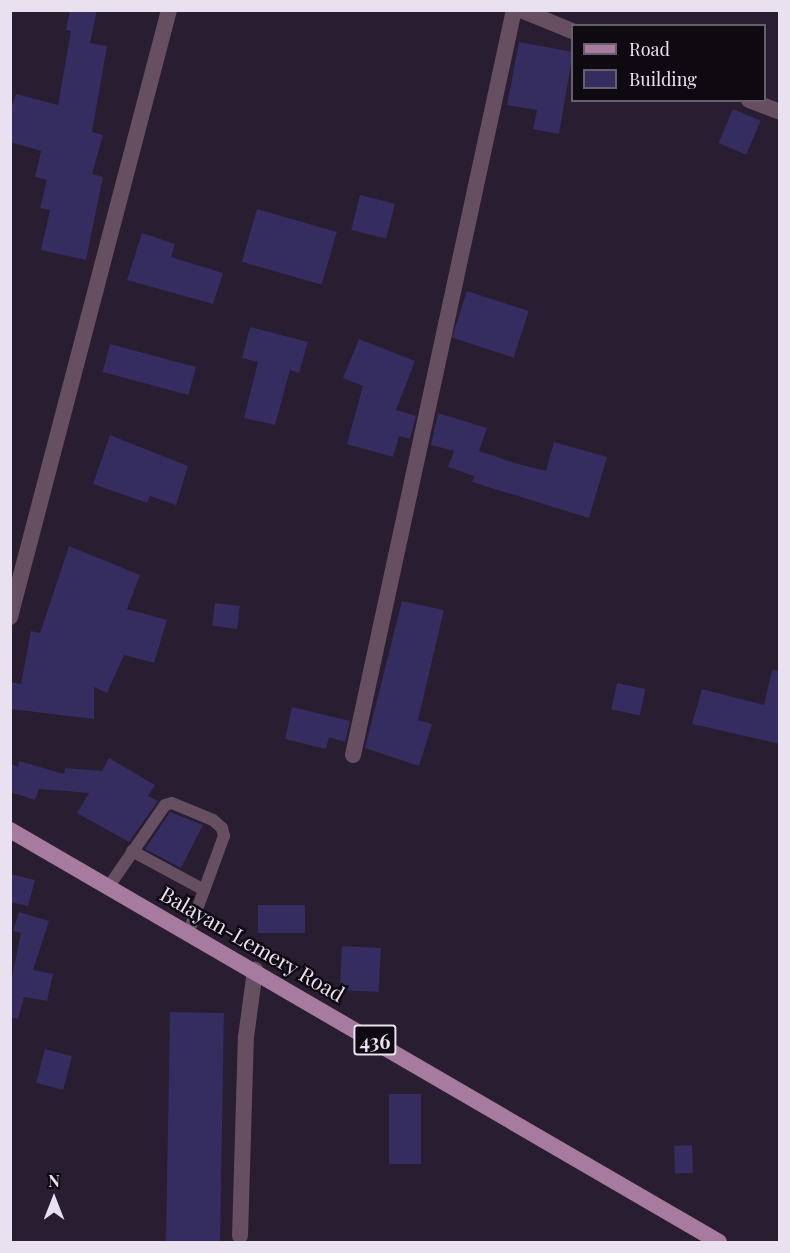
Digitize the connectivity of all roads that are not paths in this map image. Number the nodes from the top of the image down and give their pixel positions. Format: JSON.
{"nodes":[{"id":1,"x":169,"y":10,"type":"edge"},
{"id":2,"x":514,"y":10,"type":"edge"},
{"id":3,"x":521,"y":10,"type":"edge"},
{"id":4,"x":571,"y":30,"type":"edge"},
{"id":5,"x":754,"y":102,"type":"edge"},
{"id":6,"x":780,"y":112,"type":"edge"},
{"id":7,"x":10,"y":617,"type":"edge"},
{"id":8,"x":353,"y":755,"type":"dead end"},
{"id":9,"x":10,"y":830,"type":"edge"},
{"id":10,"x":132,"y":851,"type":"junction"},
{"id":11,"x":109,"y":886,"type":"junction"},
{"id":12,"x":204,"y":890,"type":"junction"},
{"id":13,"x":189,"y":931,"type":"junction"},
{"id":14,"x":255,"y":970,"type":"junction"},
{"id":15,"x":240,"y":1236,"type":"dead end"},
{"id":16,"x":719,"y":1242,"type":"edge"}],
"edges":[{"from":1,"to":7,"type":"street"},
{"from":2,"to":8,"type":"street"},
{"from":3,"to":4,"type":"street"},
{"from":5,"to":6,"type":"street"},
{"from":9,"to":11,"type":"main road","name":"Balayan-Lemery Road","number":"436"},
{"from":10,"to":11,"type":"lane"},
{"from":10,"to":12,"type":"lane"},
{"from":10,"to":12,"type":"lane"},
{"from":11,"to":13,"type":"main road","name":"Balayan-Lemery Road","number":"436"},
{"from":12,"to":13,"type":"lane"},
{"from":13,"to":14,"type":"main road","name":"Balayan-Lemery Road","number":"436"},
{"from":14,"to":15,"type":"street"},
{"from":14,"to":16,"type":"main road","name":"Balayan-Lemery Road","number":"436"}]}
